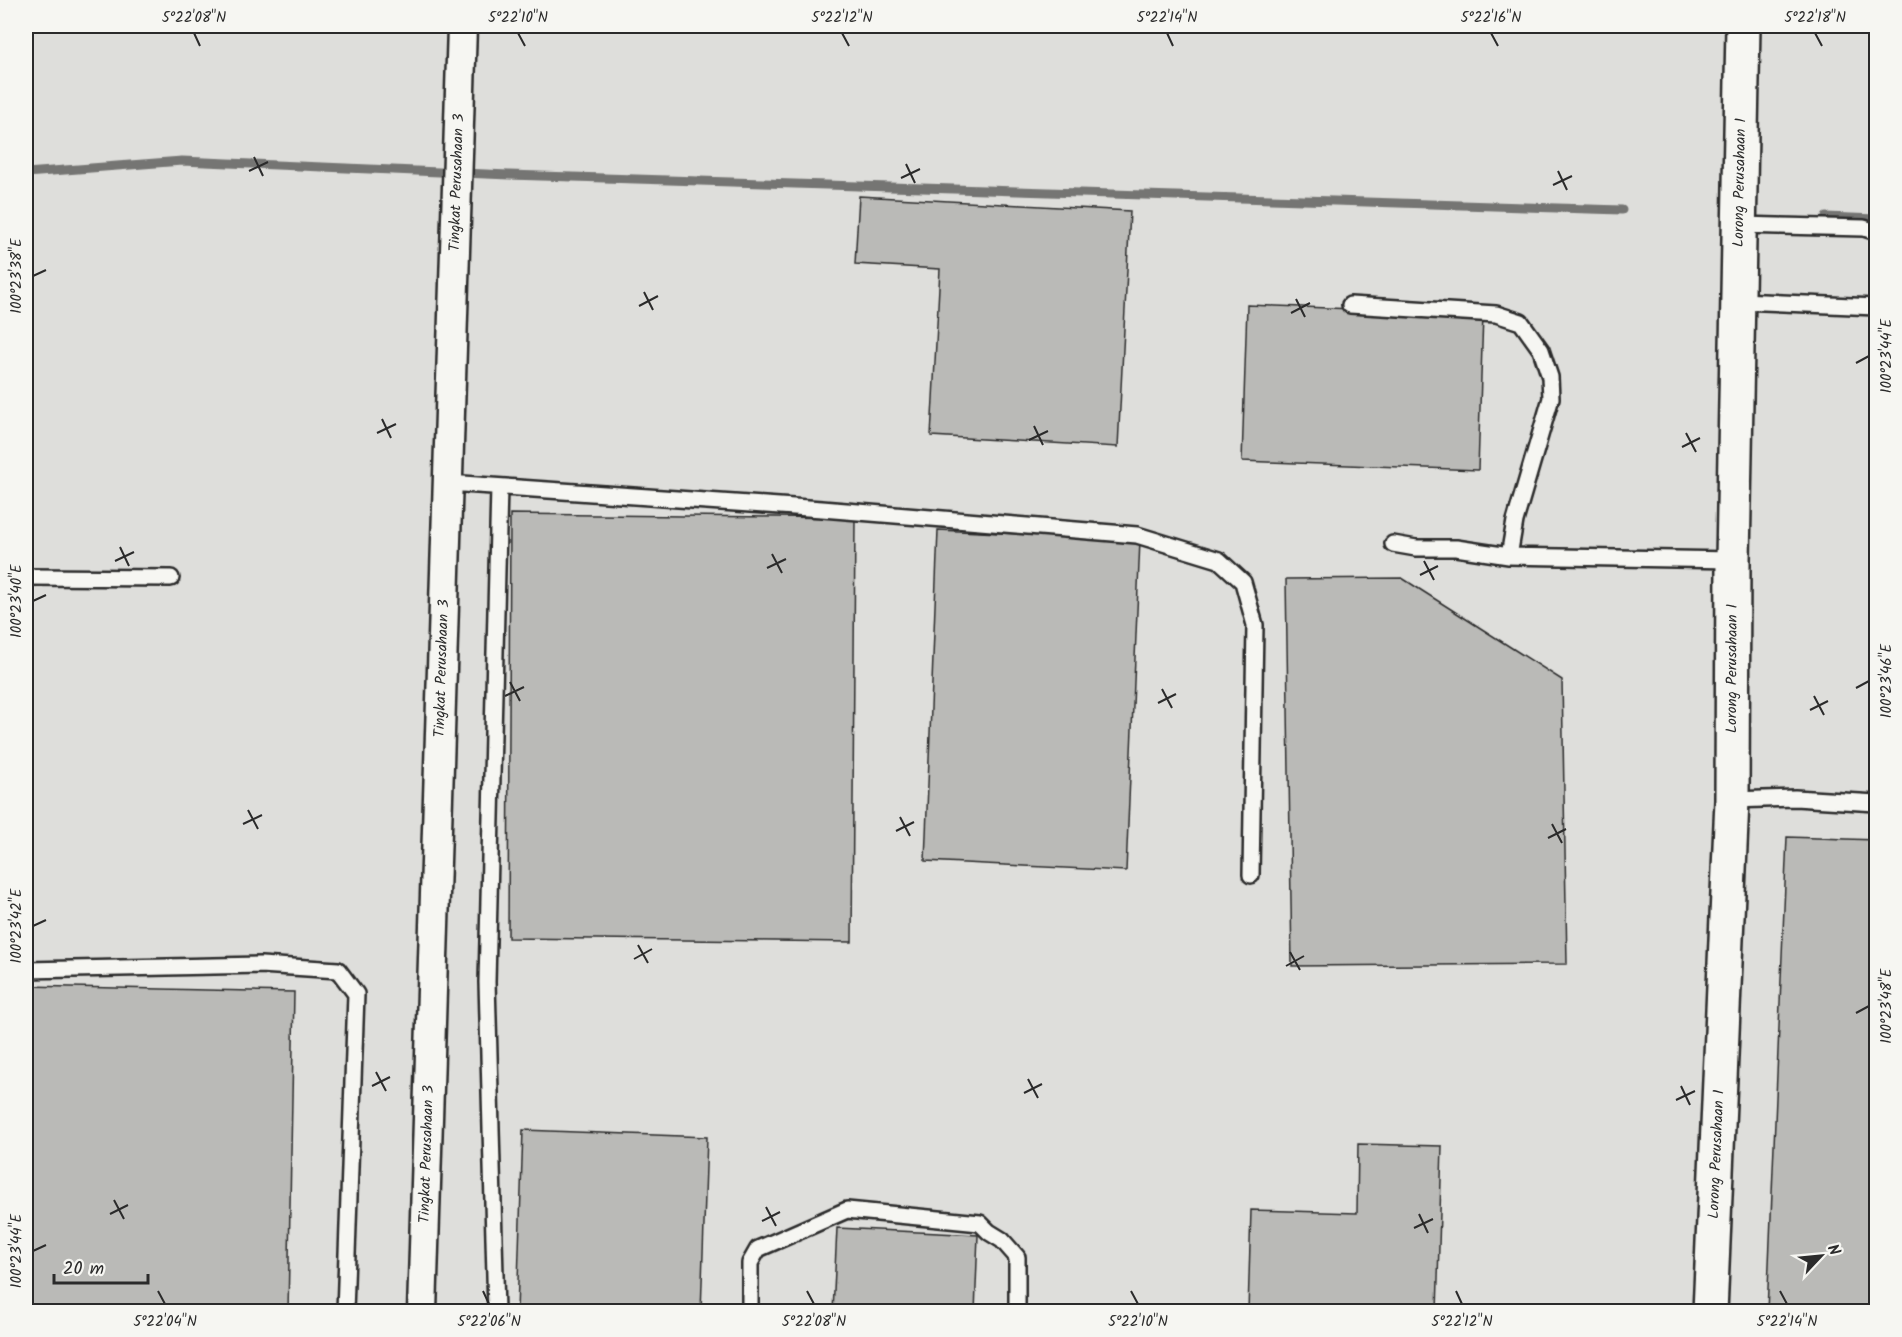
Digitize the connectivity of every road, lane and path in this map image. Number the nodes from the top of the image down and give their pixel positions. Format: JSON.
{"nodes":[{"id":1,"x":462,"y":26,"type":"edge"},
{"id":2,"x":1743,"y":26,"type":"edge"},
{"id":3,"x":1740,"y":225,"type":"junction"},
{"id":4,"x":1876,"y":232,"type":"edge"},
{"id":5,"x":1739,"y":301,"type":"junction"},
{"id":6,"x":1350,"y":305,"type":"dead end"},
{"id":7,"x":1876,"y":307,"type":"edge"},
{"id":8,"x":448,"y":483,"type":"junction"},
{"id":9,"x":499,"y":487,"type":"junction"},
{"id":10,"x":1393,"y":544,"type":"dead end"},
{"id":11,"x":1509,"y":556,"type":"junction"},
{"id":12,"x":1733,"y":560,"type":"junction"},
{"id":13,"x":26,"y":577,"type":"edge"},
{"id":14,"x":171,"y":578,"type":"dead end"},
{"id":15,"x":1732,"y":800,"type":"junction"},
{"id":16,"x":1876,"y":803,"type":"edge"},
{"id":17,"x":1251,"y":875,"type":"dead end"},
{"id":18,"x":26,"y":970,"type":"edge"},
{"id":19,"x":345,"y":1311,"type":"edge"},
{"id":20,"x":422,"y":1311,"type":"edge"},
{"id":21,"x":496,"y":1311,"type":"edge"},
{"id":22,"x":750,"y":1311,"type":"edge"},
{"id":23,"x":1017,"y":1311,"type":"edge"},
{"id":24,"x":1710,"y":1311,"type":"edge"}],
"edges":[{"from":1,"to":8,"type":"street","name":"Tingkat Perusahaan 3"},
{"from":2,"to":3,"type":"street","name":"Lorong Perusahaan 1"},
{"from":3,"to":4,"type":"lane"},
{"from":3,"to":5,"type":"street","name":"Lorong Perusahaan 1"},
{"from":5,"to":7,"type":"lane"},
{"from":5,"to":12,"type":"street","name":"Lorong Perusahaan 1"},
{"from":6,"to":11,"type":"lane"},
{"from":8,"to":9,"type":"lane"},
{"from":8,"to":20,"type":"street","name":"Tingkat Perusahaan 3"},
{"from":9,"to":17,"type":"lane"},
{"from":9,"to":21,"type":"lane"},
{"from":10,"to":11,"type":"lane"},
{"from":11,"to":12,"type":"lane"},
{"from":12,"to":15,"type":"street","name":"Lorong Perusahaan 1"},
{"from":13,"to":14,"type":"lane"},
{"from":15,"to":16,"type":"lane"},
{"from":15,"to":24,"type":"street","name":"Lorong Perusahaan 1"},
{"from":18,"to":19,"type":"lane"},
{"from":22,"to":23,"type":"lane"}]}
